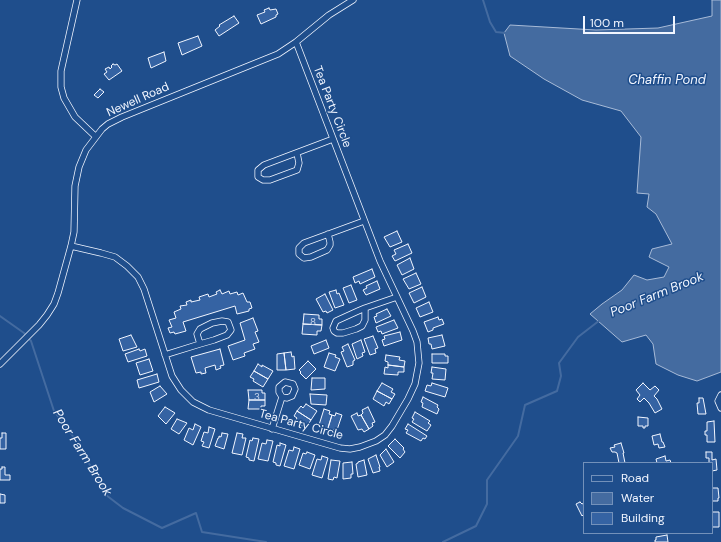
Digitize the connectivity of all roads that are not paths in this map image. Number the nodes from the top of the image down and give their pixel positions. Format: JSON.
{"nodes":[{"id":1,"x":77,"y":0,"type":"edge"},
{"id":2,"x":353,"y":0,"type":"edge"},
{"id":3,"x":296,"y":42,"type":"junction"},
{"id":4,"x":95,"y":136,"type":"junction"},
{"id":5,"x":333,"y":139,"type":"junction"},
{"id":6,"x":297,"y":153,"type":"junction"},
{"id":7,"x":364,"y":220,"type":"junction"},
{"id":8,"x":328,"y":234,"type":"junction"},
{"id":9,"x":71,"y":246,"type":"junction"},
{"id":10,"x":397,"y":297,"type":"junction"},
{"id":11,"x":365,"y":308,"type":"junction"},
{"id":12,"x":200,"y":344,"type":"junction"},
{"id":13,"x":165,"y":355,"type":"junction"},
{"id":14,"x":0,"y":364,"type":"edge"},
{"id":15,"x":721,"y":395,"type":"edge"},
{"id":16,"x":282,"y":397,"type":"dead end"},
{"id":17,"x":721,"y":408,"type":"edge"},
{"id":18,"x":272,"y":429,"type":"junction"}],
"edges":[{"from":1,"to":4,"type":"street"},
{"from":2,"to":3,"type":"street","name":"Newell Road"},
{"from":3,"to":4,"type":"street","name":"Newell Road"},
{"from":3,"to":5,"type":"street","name":"Tea Party Circle"},
{"from":4,"to":9,"type":"street","name":"Newell Road"},
{"from":5,"to":6,"type":"street"},
{"from":5,"to":7,"type":"street","name":"Tea Party Circle"},
{"from":6,"to":6,"type":"street"},
{"from":7,"to":8,"type":"street"},
{"from":7,"to":10,"type":"street","name":"Tea Party Circle"},
{"from":8,"to":8,"type":"street"},
{"from":9,"to":13,"type":"street","name":"Tea Party Circle"},
{"from":9,"to":14,"type":"street","name":"Newell Road"},
{"from":10,"to":11,"type":"street"},
{"from":10,"to":18,"type":"street","name":"Tea Party Circle"},
{"from":11,"to":11,"type":"street"},
{"from":12,"to":12,"type":"street"},
{"from":12,"to":13,"type":"street"},
{"from":13,"to":18,"type":"street","name":"Tea Party Circle"},
{"from":15,"to":17,"type":"street"},
{"from":16,"to":18,"type":"street"}]}
